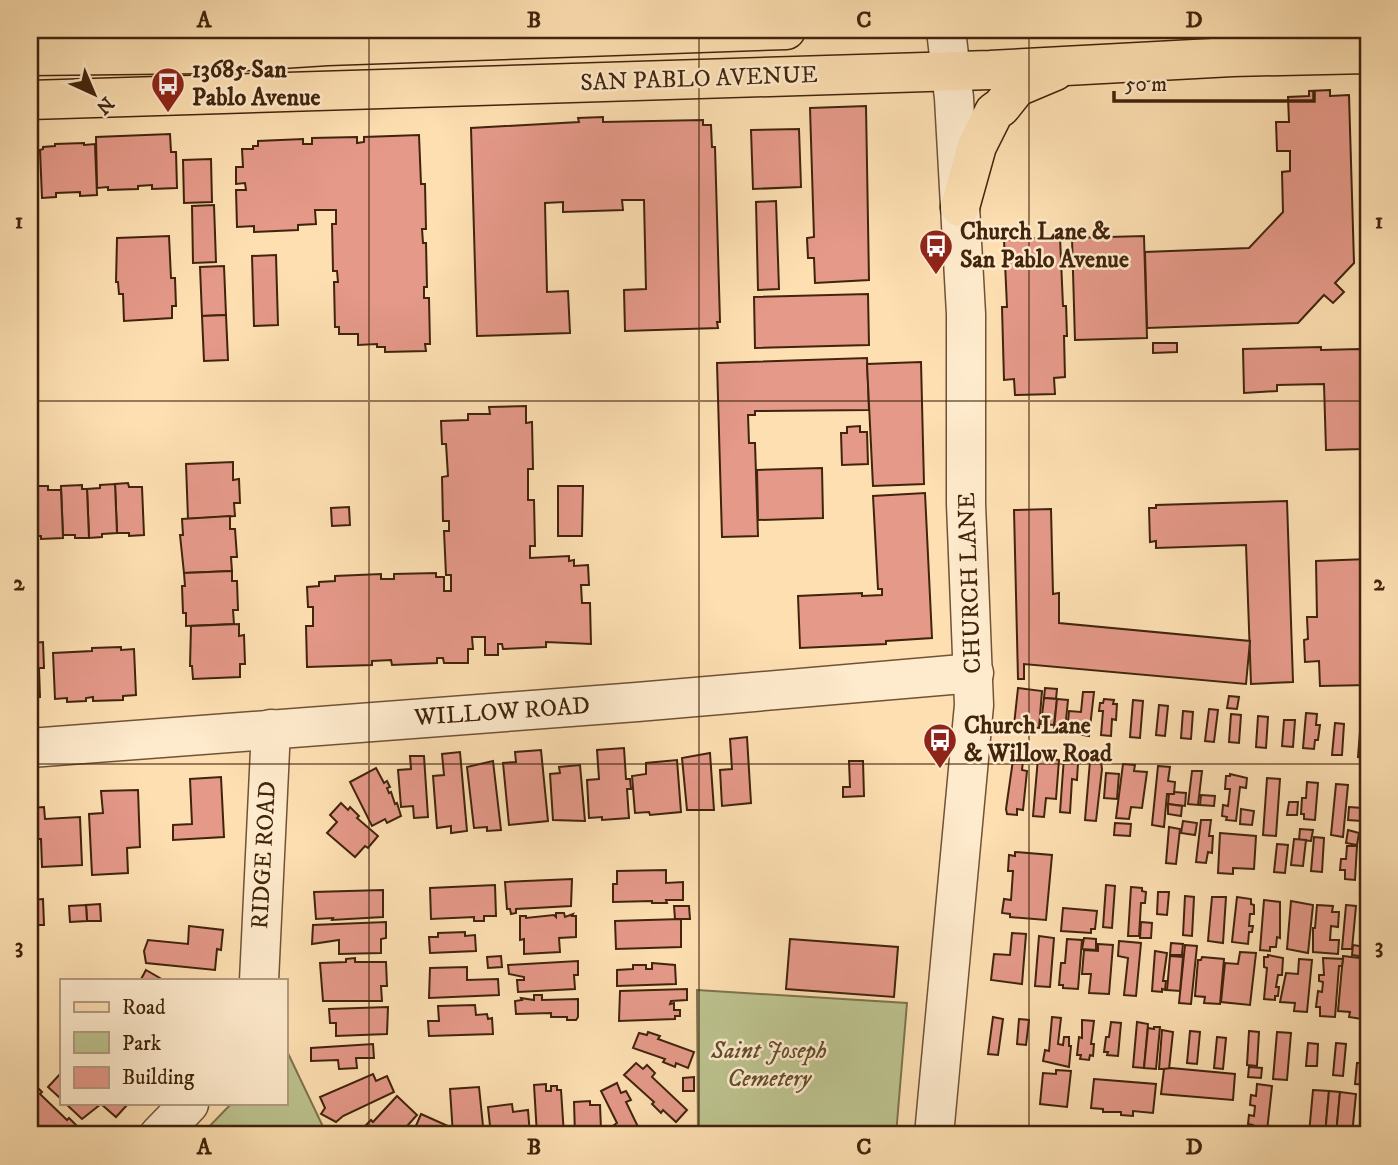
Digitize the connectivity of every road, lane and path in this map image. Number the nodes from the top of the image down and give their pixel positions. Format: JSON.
{"nodes":[{"id":1,"x":786,"y":30,"type":"edge"},
{"id":2,"x":946,"y":30,"type":"edge"},
{"id":3,"x":1285,"y":30,"type":"edge"},
{"id":4,"x":563,"y":38,"type":"junction"},
{"id":5,"x":1368,"y":54,"type":"edge"},
{"id":6,"x":30,"y":56,"type":"edge"},
{"id":7,"x":1232,"y":57,"type":"junction"},
{"id":8,"x":1066,"y":67,"type":"junction"},
{"id":9,"x":952,"y":71,"type":"junction"},
{"id":10,"x":408,"y":88,"type":"junction"},
{"id":11,"x":30,"y":100,"type":"edge"},
{"id":12,"x":960,"y":207,"type":"junction"},
{"id":13,"x":974,"y":673,"type":"junction"},
{"id":14,"x":271,"y":729,"type":"junction"},
{"id":15,"x":30,"y":748,"type":"edge"},
{"id":16,"x":259,"y":979,"type":"edge"},
{"id":17,"x":187,"y":1106,"type":"edge"},
{"id":18,"x":159,"y":1135,"type":"edge"},
{"id":19,"x":934,"y":1135,"type":"edge"}],
"edges":[{"from":1,"to":4,"type":"main road","name":"SAN PABLO AVENUE"},
{"from":2,"to":9,"type":"street","name":"CHURCH LANE"},
{"from":3,"to":7,"type":"main road"},
{"from":4,"to":6,"type":"main road","name":"SAN PABLO AVENUE"},
{"from":4,"to":10,"type":"main road"},
{"from":5,"to":7,"type":"main road","name":"SAN PABLO AVENUE"},
{"from":7,"to":8,"type":"main road","name":"SAN PABLO AVENUE"},
{"from":8,"to":9,"type":"main road","name":"SAN PABLO AVENUE"},
{"from":8,"to":12,"type":"main road"},
{"from":9,"to":10,"type":"main road","name":"SAN PABLO AVENUE"},
{"from":9,"to":12,"type":"street","name":"CHURCH LANE"},
{"from":10,"to":11,"type":"main road","name":"SAN PABLO AVENUE"},
{"from":12,"to":13,"type":"street","name":"CHURCH LANE"},
{"from":13,"to":14,"type":"street","name":"WILLOW ROAD"},
{"from":13,"to":19,"type":"street","name":"CHURCH LANE"},
{"from":14,"to":15,"type":"street","name":"WILLOW ROAD"},
{"from":14,"to":16,"type":"street","name":"RIDGE ROAD"},
{"from":17,"to":18,"type":"street"}]}
